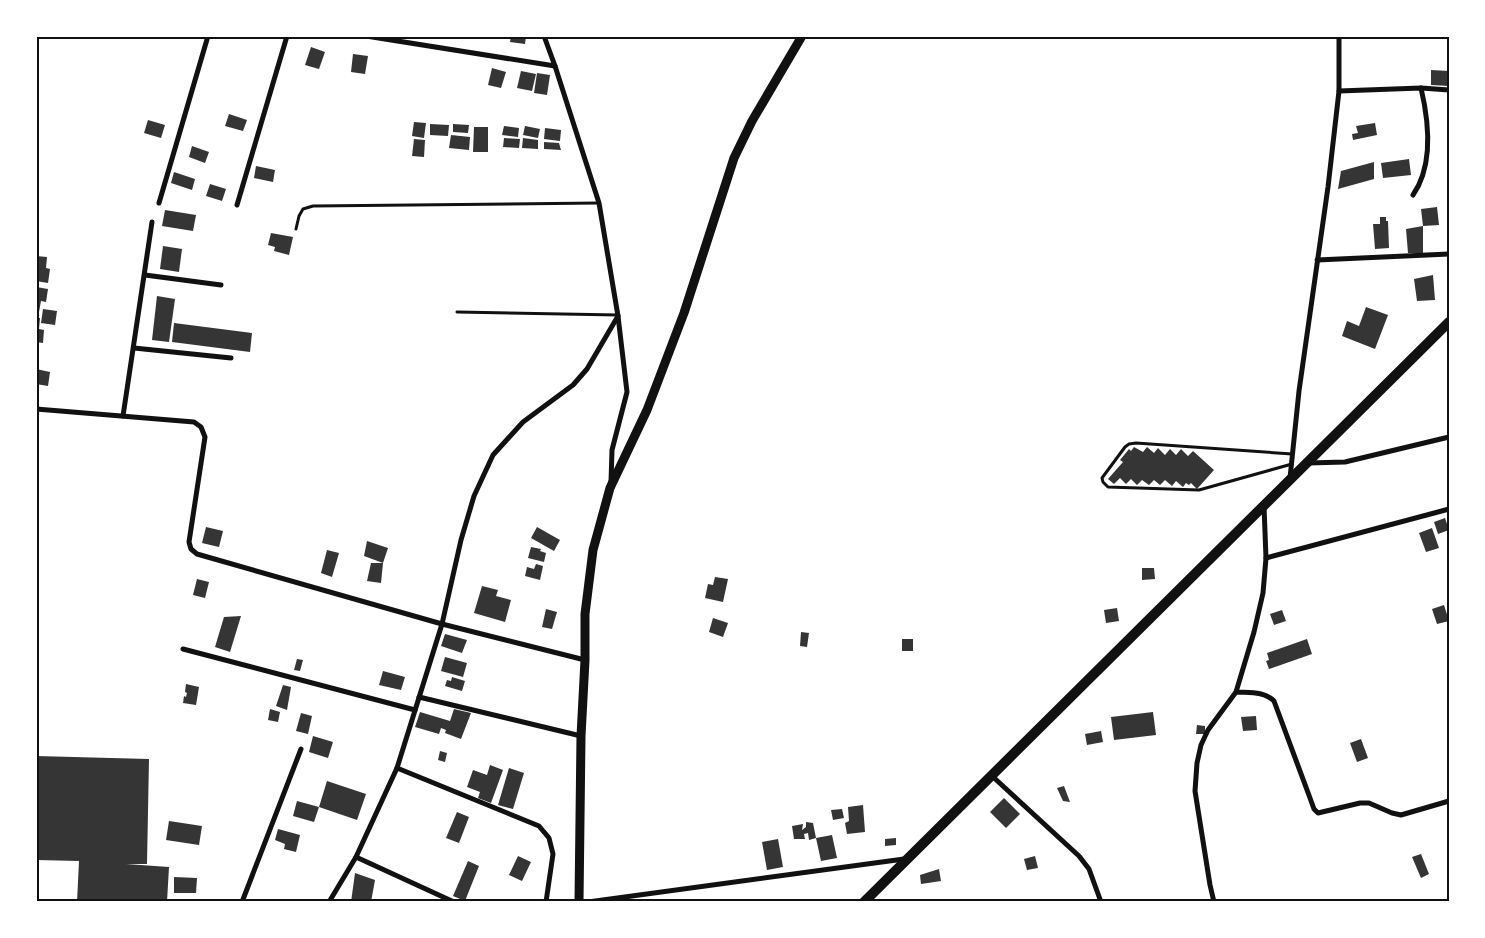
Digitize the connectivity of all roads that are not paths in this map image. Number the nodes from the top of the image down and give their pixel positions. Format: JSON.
{"nodes":[{"id":1,"x":208,"y":36,"type":"edge"},
{"id":2,"x":287,"y":36,"type":"edge"},
{"id":3,"x":366,"y":36,"type":"edge"},
{"id":4,"x":544,"y":36,"type":"edge"},
{"id":5,"x":802,"y":36,"type":"edge"},
{"id":6,"x":1339,"y":36,"type":"edge"},
{"id":7,"x":556,"y":66,"type":"junction"},
{"id":8,"x":1421,"y":88,"type":"junction"},
{"id":9,"x":1449,"y":90,"type":"edge"},
{"id":10,"x":1339,"y":91,"type":"junction"},
{"id":11,"x":1412,"y":195,"type":"dead end"},
{"id":12,"x":159,"y":203,"type":"dead end"},
{"id":13,"x":599,"y":203,"type":"junction"},
{"id":14,"x":237,"y":205,"type":"dead end"},
{"id":15,"x":152,"y":222,"type":"dead end"},
{"id":16,"x":296,"y":229,"type":"dead end"},
{"id":17,"x":1449,"y":254,"type":"edge"},
{"id":18,"x":1317,"y":260,"type":"junction"},
{"id":19,"x":145,"y":275,"type":"junction"},
{"id":20,"x":221,"y":285,"type":"dead end"},
{"id":21,"x":456,"y":312,"type":"dead end"},
{"id":22,"x":618,"y":316,"type":"junction"},
{"id":23,"x":1449,"y":322,"type":"edge"},
{"id":24,"x":134,"y":348,"type":"junction"},
{"id":25,"x":231,"y":358,"type":"dead end"},
{"id":26,"x":36,"y":409,"type":"edge"},
{"id":27,"x":123,"y":416,"type":"junction"},
{"id":28,"x":1449,"y":437,"type":"edge"},
{"id":29,"x":1293,"y":454,"type":"junction"},
{"id":30,"x":1308,"y":462,"type":"junction"},
{"id":31,"x":1292,"y":464,"type":"junction"},
{"id":32,"x":1290,"y":479,"type":"junction"},
{"id":33,"x":610,"y":488,"type":"junction"},
{"id":34,"x":1264,"y":505,"type":"junction"},
{"id":35,"x":1449,"y":509,"type":"edge"},
{"id":36,"x":1266,"y":558,"type":"junction"},
{"id":37,"x":442,"y":624,"type":"junction"},
{"id":38,"x":183,"y":649,"type":"dead end"},
{"id":39,"x":586,"y":660,"type":"junction"},
{"id":40,"x":1236,"y":692,"type":"junction"},
{"id":41,"x":419,"y":697,"type":"junction"},
{"id":42,"x":415,"y":710,"type":"junction"},
{"id":43,"x":581,"y":736,"type":"junction"},
{"id":44,"x":301,"y":748,"type":"dead end"},
{"id":45,"x":397,"y":768,"type":"junction"},
{"id":46,"x":992,"y":776,"type":"junction"},
{"id":47,"x":1449,"y":801,"type":"edge"},
{"id":48,"x":356,"y":856,"type":"junction"},
{"id":49,"x":909,"y":858,"type":"junction"},
{"id":50,"x":242,"y":901,"type":"edge"},
{"id":51,"x":236,"y":902,"type":"edge"},
{"id":52,"x":257,"y":902,"type":"edge"},
{"id":53,"x":328,"y":902,"type":"edge"},
{"id":54,"x":454,"y":902,"type":"edge"},
{"id":55,"x":546,"y":902,"type":"edge"},
{"id":56,"x":579,"y":902,"type":"edge"},
{"id":57,"x":588,"y":902,"type":"edge"},
{"id":58,"x":864,"y":902,"type":"edge"},
{"id":59,"x":1101,"y":902,"type":"edge"},
{"id":60,"x":1214,"y":902,"type":"edge"}],
"edges":[{"from":1,"to":12,"type":"street"},
{"from":2,"to":14,"type":"street"},
{"from":3,"to":7,"type":"street"},
{"from":4,"to":7,"type":"street"},
{"from":5,"to":33,"type":"main road"},
{"from":6,"to":10,"type":"street"},
{"from":7,"to":13,"type":"street"},
{"from":8,"to":9,"type":"street"},
{"from":8,"to":10,"type":"street"},
{"from":8,"to":11,"type":"street"},
{"from":10,"to":18,"type":"street"},
{"from":13,"to":16,"type":"lane"},
{"from":13,"to":22,"type":"street"},
{"from":15,"to":19,"type":"street"},
{"from":17,"to":18,"type":"street"},
{"from":18,"to":29,"type":"street"},
{"from":19,"to":20,"type":"street"},
{"from":19,"to":24,"type":"street"},
{"from":21,"to":22,"type":"lane"},
{"from":22,"to":33,"type":"street"},
{"from":22,"to":37,"type":"street"},
{"from":23,"to":30,"type":"highway"},
{"from":24,"to":25,"type":"street"},
{"from":24,"to":27,"type":"street"},
{"from":26,"to":27,"type":"street"},
{"from":27,"to":37,"type":"street"},
{"from":28,"to":30,"type":"street"},
{"from":29,"to":31,"type":"street"},
{"from":29,"to":31,"type":"lane"},
{"from":30,"to":32,"type":"highway"},
{"from":31,"to":32,"type":"street"},
{"from":32,"to":34,"type":"highway"},
{"from":33,"to":39,"type":"main road"},
{"from":34,"to":36,"type":"street"},
{"from":34,"to":46,"type":"highway"},
{"from":35,"to":36,"type":"street"},
{"from":36,"to":40,"type":"street"},
{"from":37,"to":39,"type":"street"},
{"from":37,"to":41,"type":"street"},
{"from":38,"to":42,"type":"street"},
{"from":39,"to":43,"type":"main road"},
{"from":40,"to":47,"type":"street"},
{"from":40,"to":60,"type":"street"},
{"from":41,"to":42,"type":"street"},
{"from":41,"to":43,"type":"street"},
{"from":42,"to":45,"type":"street"},
{"from":43,"to":56,"type":"main road"},
{"from":44,"to":50,"type":"street"},
{"from":45,"to":48,"type":"street"},
{"from":45,"to":55,"type":"street"},
{"from":46,"to":49,"type":"highway"},
{"from":46,"to":59,"type":"street"},
{"from":48,"to":53,"type":"street"},
{"from":48,"to":54,"type":"street"},
{"from":49,"to":57,"type":"street"},
{"from":49,"to":58,"type":"highway"},
{"from":50,"to":51,"type":"street"},
{"from":50,"to":52,"type":"street"}]}
